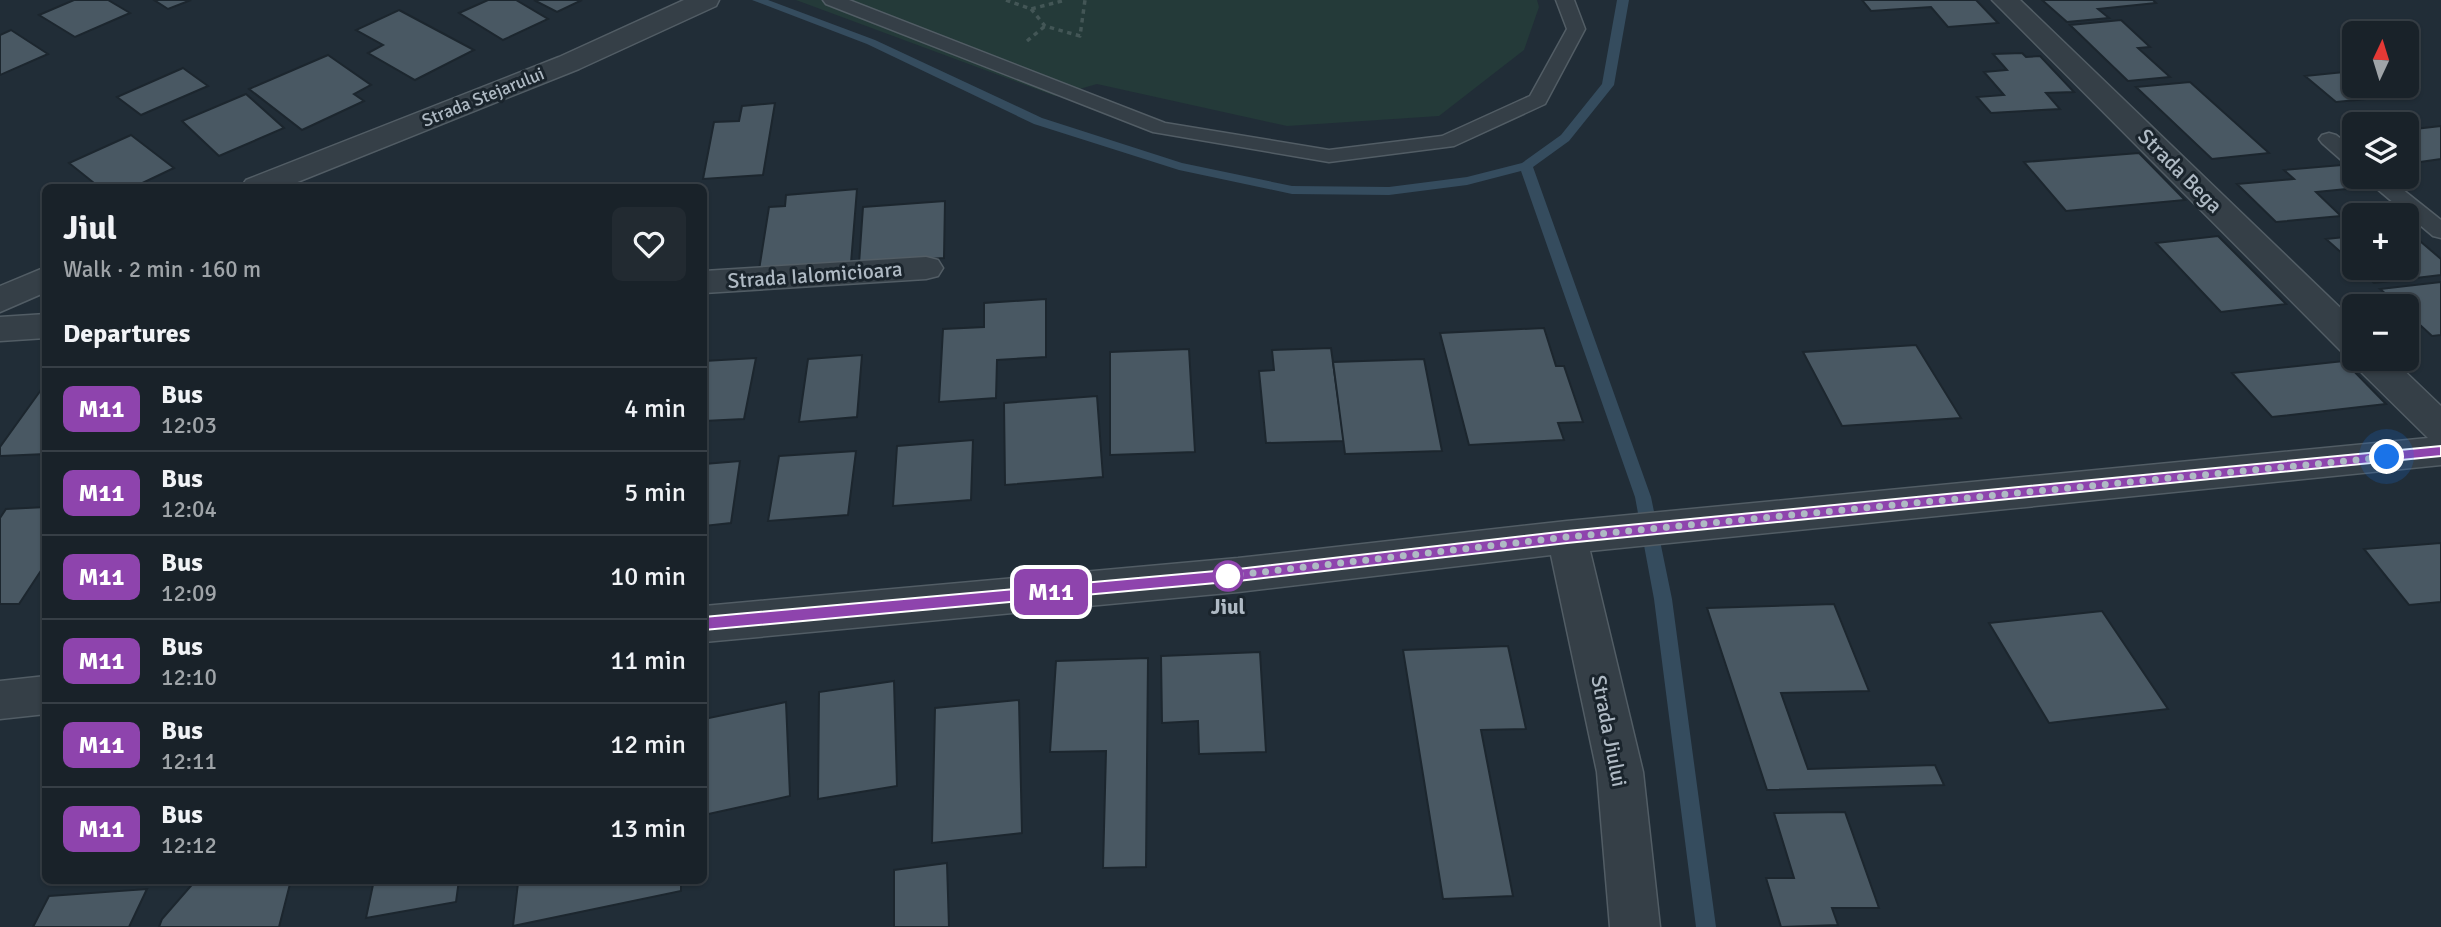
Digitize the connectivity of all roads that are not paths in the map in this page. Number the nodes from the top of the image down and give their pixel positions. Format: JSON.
{"nodes":[{"id":1,"x":832,"y":0,"type":"edge"},
{"id":2,"x":1565,"y":0,"type":"edge"},
{"id":3,"x":2005,"y":0,"type":"edge"},
{"id":4,"x":691,"y":3,"type":"edge"},
{"id":5,"x":2329,"y":139,"type":"dead end"},
{"id":6,"x":2342,"y":150,"type":"edge"},
{"id":7,"x":265,"y":184,"type":"edge"},
{"id":8,"x":2389,"y":189,"type":"edge"},
{"id":9,"x":2441,"y":231,"type":"edge"},
{"id":10,"x":926,"y":268,"type":"dead end"},
{"id":11,"x":42,"y":280,"type":"edge"},
{"id":12,"x":707,"y":282,"type":"edge"},
{"id":13,"x":0,"y":300,"type":"edge"},
{"id":14,"x":42,"y":326,"type":"edge"},
{"id":15,"x":0,"y":328,"type":"edge"},
{"id":16,"x":2342,"y":330,"type":"edge"},
{"id":17,"x":2382,"y":371,"type":"edge"},
{"id":18,"x":2441,"y":428,"type":"edge"},
{"id":19,"x":2441,"y":451,"type":"edge"},
{"id":20,"x":1567,"y":537,"type":"junction"},
{"id":21,"x":707,"y":624,"type":"edge"},
{"id":22,"x":42,"y":696,"type":"edge"},
{"id":23,"x":0,"y":701,"type":"edge"},
{"id":24,"x":1635,"y":927,"type":"edge"}],
"edges":[{"from":1,"to":2,"type":"lane"},
{"from":3,"to":16,"type":"street","name":"Strada Bega"},
{"from":4,"to":7,"type":"street","name":"Strada Stejarului"},
{"from":5,"to":6,"type":"lane"},
{"from":8,"to":9,"type":"lane"},
{"from":10,"to":12,"type":"street","name":"Strada Ialomicioara"},
{"from":11,"to":13,"type":"street"},
{"from":14,"to":15,"type":"street"},
{"from":17,"to":18,"type":"street"},
{"from":19,"to":20,"type":"street"},
{"from":20,"to":21,"type":"street"},
{"from":20,"to":24,"type":"street","name":"Strada Jiului"},
{"from":22,"to":23,"type":"street"}]}
